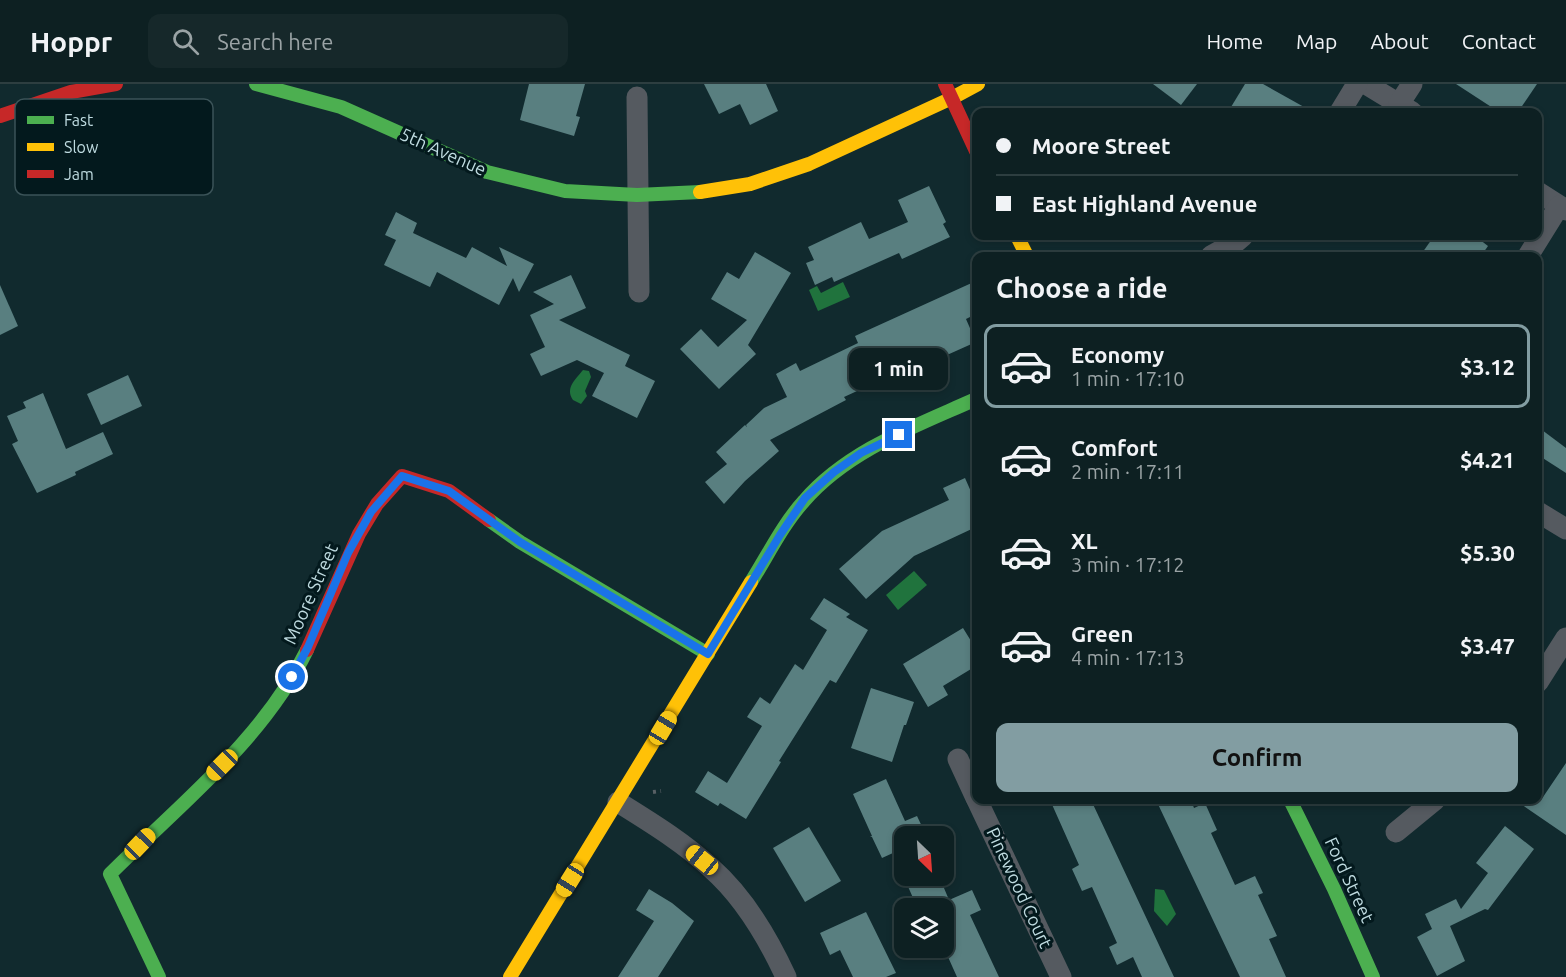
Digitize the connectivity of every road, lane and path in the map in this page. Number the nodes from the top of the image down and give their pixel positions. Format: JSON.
{"nodes":[{"id":1,"x":116,"y":84,"type":"edge"},
{"id":2,"x":256,"y":84,"type":"edge"},
{"id":3,"x":945,"y":84,"type":"edge"},
{"id":4,"x":978,"y":84,"type":"edge"},
{"id":5,"x":1357,"y":84,"type":"edge"},
{"id":6,"x":1366,"y":84,"type":"edge"},
{"id":7,"x":1412,"y":84,"type":"edge"},
{"id":8,"x":637,"y":97,"type":"dead end"},
{"id":9,"x":952,"y":98,"type":"junction"},
{"id":10,"x":49,"y":99,"type":"edge"},
{"id":11,"x":1342,"y":108,"type":"edge"},
{"id":12,"x":1406,"y":108,"type":"edge"},
{"id":13,"x":15,"y":110,"type":"edge"},
{"id":14,"x":0,"y":116,"type":"edge"},
{"id":15,"x":972,"y":142,"type":"edge"},
{"id":16,"x":637,"y":195,"type":"junction"},
{"id":17,"x":1542,"y":195,"type":"edge"},
{"id":18,"x":1563,"y":208,"type":"edge"},
{"id":19,"x":1542,"y":237,"type":"edge"},
{"id":20,"x":1237,"y":240,"type":"edge"},
{"id":21,"x":1217,"y":252,"type":"edge"},
{"id":22,"x":639,"y":292,"type":"dead end"},
{"id":23,"x":972,"y":401,"type":"edge"},
{"id":24,"x":1542,"y":514,"type":"edge"},
{"id":25,"x":1566,"y":529,"type":"edge"},
{"id":26,"x":1566,"y":638,"type":"edge"},
{"id":27,"x":708,"y":654,"type":"junction"},
{"id":28,"x":1542,"y":676,"type":"edge"},
{"id":29,"x":958,"y":759,"type":"dead end"},
{"id":30,"x":972,"y":788,"type":"edge"},
{"id":31,"x":661,"y":791,"type":"dead end"},
{"id":32,"x":649,"y":792,"type":"dead end"},
{"id":33,"x":618,"y":802,"type":"junction"},
{"id":34,"x":979,"y":804,"type":"edge"},
{"id":35,"x":1292,"y":804,"type":"edge"},
{"id":36,"x":1430,"y":804,"type":"edge"},
{"id":37,"x":1396,"y":832,"type":"dead end"},
{"id":38,"x":159,"y":977,"type":"edge"},
{"id":39,"x":510,"y":977,"type":"edge"},
{"id":40,"x":786,"y":977,"type":"edge"},
{"id":41,"x":1061,"y":977,"type":"edge"},
{"id":42,"x":1373,"y":977,"type":"edge"}],
"edges":[{"from":1,"to":10,"type":"street"},
{"from":2,"to":16,"type":"street","name":"5th Avenue"},
{"from":3,"to":9,"type":"street"},
{"from":4,"to":9,"type":"street","name":"5th Avenue"},
{"from":5,"to":11,"type":"street"},
{"from":6,"to":12,"type":"street"},
{"from":7,"to":12,"type":"street"},
{"from":8,"to":16,"type":"street"},
{"from":9,"to":15,"type":"street"},
{"from":9,"to":16,"type":"street","name":"5th Avenue"},
{"from":13,"to":14,"type":"street"},
{"from":16,"to":22,"type":"street"},
{"from":17,"to":18,"type":"street"},
{"from":18,"to":19,"type":"street"},
{"from":20,"to":21,"type":"street"},
{"from":23,"to":27,"type":"street"},
{"from":24,"to":25,"type":"street"},
{"from":26,"to":28,"type":"street"},
{"from":27,"to":33,"type":"street"},
{"from":27,"to":38,"type":"street","name":"Moore Street"},
{"from":29,"to":30,"type":"street","name":"Pinewood Court"},
{"from":31,"to":32,"type":"path"},
{"from":33,"to":39,"type":"street"},
{"from":33,"to":40,"type":"street"},
{"from":34,"to":41,"type":"street","name":"Pinewood Court"},
{"from":35,"to":42,"type":"street","name":"Ford Street"},
{"from":36,"to":37,"type":"street"}]}
